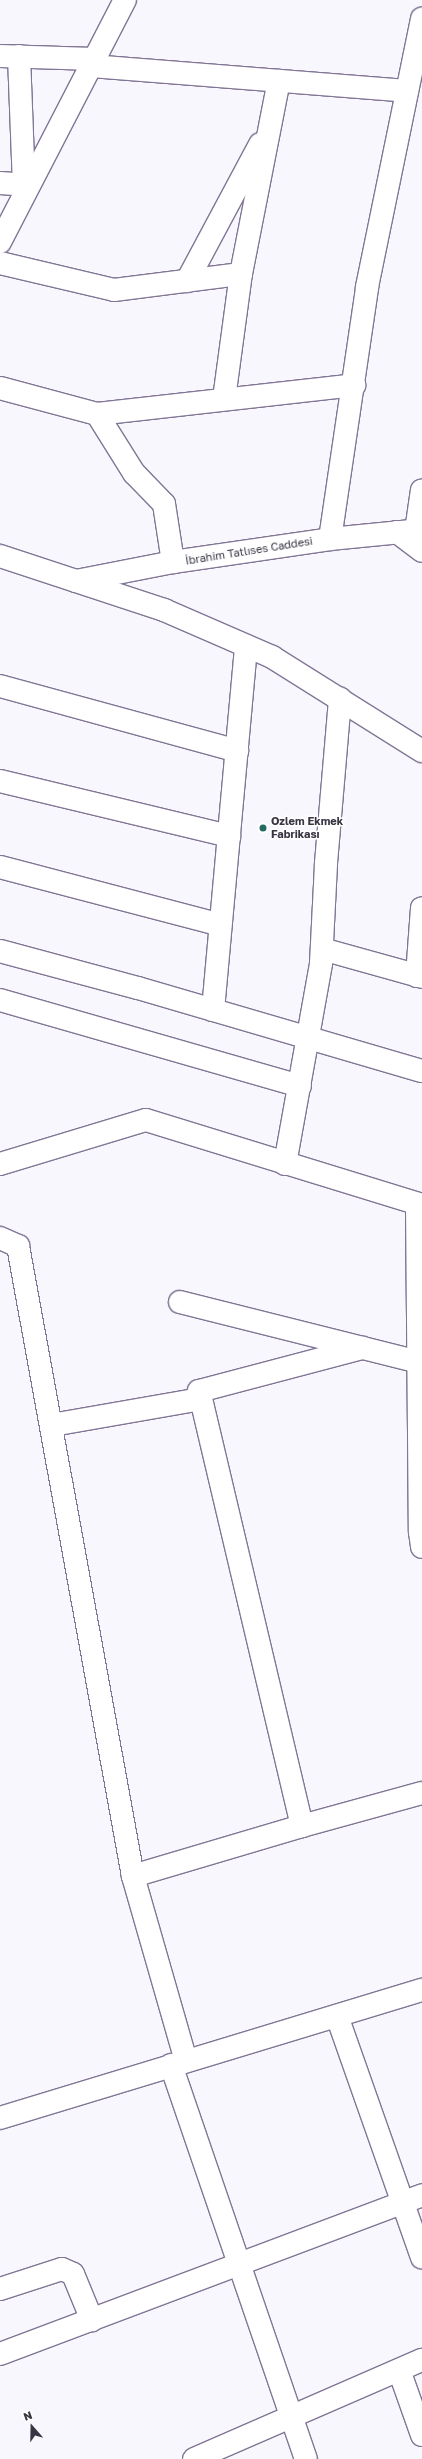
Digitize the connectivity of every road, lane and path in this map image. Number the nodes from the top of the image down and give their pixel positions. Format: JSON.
{"nodes":[{"id":1,"x":125,"y":0,"type":"edge"},
{"id":2,"x":422,"y":19,"type":"edge"},
{"id":3,"x":10,"y":56,"type":"edge"},
{"id":4,"x":92,"y":63,"type":"junction"},
{"id":5,"x":279,"y":81,"type":"junction"},
{"id":6,"x":407,"y":91,"type":"junction"},
{"id":7,"x":271,"y":123,"type":"junction"},
{"id":8,"x":0,"y":183,"type":"edge"},
{"id":9,"x":27,"y":186,"type":"junction"},
{"id":10,"x":0,"y":242,"type":"edge"},
{"id":11,"x":0,"y":263,"type":"edge"},
{"id":12,"x":241,"y":274,"type":"junction"},
{"id":13,"x":187,"y":281,"type":"junction"},
{"id":14,"x":354,"y":385,"type":"junction"},
{"id":15,"x":0,"y":388,"type":"edge"},
{"id":16,"x":224,"y":399,"type":"junction"},
{"id":17,"x":97,"y":414,"type":"junction"},
{"id":18,"x":422,"y":490,"type":"edge"},
{"id":19,"x":412,"y":531,"type":"edge"},
{"id":20,"x":330,"y":539,"type":"junction"},
{"id":21,"x":422,"y":551,"type":"edge"},
{"id":22,"x":0,"y":556,"type":"edge"},
{"id":23,"x":173,"y":562,"type":"junction"},
{"id":24,"x":76,"y":581,"type":"junction"},
{"id":25,"x":246,"y":646,"type":"junction"},
{"id":26,"x":0,"y":686,"type":"edge"},
{"id":27,"x":340,"y":699,"type":"junction"},
{"id":28,"x":237,"y":751,"type":"junction"},
{"id":29,"x":422,"y":751,"type":"edge"},
{"id":30,"x":0,"y":781,"type":"edge"},
{"id":31,"x":229,"y":836,"type":"junction"},
{"id":32,"x":0,"y":867,"type":"edge"},
{"id":33,"x":422,"y":908,"type":"edge"},
{"id":34,"x":221,"y":925,"type":"junction"},
{"id":35,"x":322,"y":949,"type":"junction"},
{"id":36,"x":0,"y":950,"type":"edge"},
{"id":37,"x":420,"y":976,"type":"edge"},
{"id":38,"x":0,"y":1000,"type":"edge"},
{"id":39,"x":213,"y":1010,"type":"junction"},
{"id":40,"x":309,"y":1039,"type":"junction"},
{"id":41,"x":422,"y":1071,"type":"edge"},
{"id":42,"x":300,"y":1086,"type":"junction"},
{"id":43,"x":0,"y":1164,"type":"edge"},
{"id":44,"x":285,"y":1164,"type":"junction"},
{"id":45,"x":420,"y":1205,"type":"edge"},
{"id":46,"x":0,"y":1238,"type":"edge"},
{"id":47,"x":180,"y":1302,"type":"dead end"},
{"id":48,"x":362,"y":1348,"type":"junction"},
{"id":49,"x":418,"y":1362,"type":"junction"},
{"id":50,"x":201,"y":1399,"type":"junction"},
{"id":51,"x":52,"y":1425,"type":"junction"},
{"id":52,"x":421,"y":1493,"type":"edge"},
{"id":53,"x":422,"y":1547,"type":"edge"},
{"id":54,"x":422,"y":1793,"type":"edge"},
{"id":55,"x":302,"y":1826,"type":"junction"},
{"id":56,"x":133,"y":1876,"type":"junction"},
{"id":57,"x":422,"y":1990,"type":"edge"},
{"id":58,"x":337,"y":2016,"type":"junction"},
{"id":59,"x":179,"y":2063,"type":"junction"},
{"id":60,"x":0,"y":2118,"type":"edge"},
{"id":61,"x":422,"y":2195,"type":"edge"},
{"id":62,"x":402,"y":2203,"type":"junction"},
{"id":63,"x":422,"y":2257,"type":"edge"},
{"id":64,"x":240,"y":2266,"type":"junction"},
{"id":65,"x":0,"y":2289,"type":"edge"},
{"id":66,"x":92,"y":2320,"type":"junction"},
{"id":67,"x":0,"y":2354,"type":"edge"},
{"id":68,"x":422,"y":2360,"type":"edge"},
{"id":69,"x":399,"y":2370,"type":"junction"},
{"id":70,"x":292,"y":2417,"type":"junction"},
{"id":71,"x":422,"y":2435,"type":"edge"},
{"id":72,"x":194,"y":2459,"type":"edge"},
{"id":73,"x":306,"y":2459,"type":"edge"}],
"edges":[{"from":1,"to":4,"type":"street"},
{"from":2,"to":6,"type":"street"},
{"from":3,"to":4,"type":"street"},
{"from":3,"to":9,"type":"street"},
{"from":4,"to":5,"type":"street"},
{"from":4,"to":9,"type":"street"},
{"from":5,"to":6,"type":"street"},
{"from":5,"to":7,"type":"street"},
{"from":6,"to":14,"type":"street"},
{"from":7,"to":12,"type":"street"},
{"from":7,"to":13,"type":"street"},
{"from":8,"to":9,"type":"street"},
{"from":9,"to":10,"type":"street"},
{"from":11,"to":13,"type":"street"},
{"from":12,"to":13,"type":"street"},
{"from":12,"to":16,"type":"street"},
{"from":14,"to":16,"type":"street"},
{"from":14,"to":20,"type":"street"},
{"from":15,"to":17,"type":"street"},
{"from":16,"to":17,"type":"street"},
{"from":17,"to":23,"type":"street"},
{"from":18,"to":19,"type":"street"},
{"from":19,"to":20,"type":"street","name":"İbrahim Tatlıses Caddesi"},
{"from":19,"to":21,"type":"street"},
{"from":20,"to":23,"type":"street","name":"İbrahim Tatlıses Caddesi"},
{"from":22,"to":24,"type":"street"},
{"from":23,"to":24,"type":"street","name":"İbrahim Tatlıses Caddesi"},
{"from":24,"to":25,"type":"street"},
{"from":25,"to":27,"type":"street"},
{"from":25,"to":28,"type":"street"},
{"from":26,"to":28,"type":"street"},
{"from":27,"to":29,"type":"street"},
{"from":27,"to":35,"type":"street"},
{"from":28,"to":31,"type":"street"},
{"from":30,"to":31,"type":"street"},
{"from":31,"to":34,"type":"street"},
{"from":32,"to":34,"type":"street"},
{"from":33,"to":37,"type":"street"},
{"from":34,"to":39,"type":"street"},
{"from":35,"to":37,"type":"street"},
{"from":35,"to":40,"type":"street"},
{"from":36,"to":39,"type":"street"},
{"from":38,"to":42,"type":"street"},
{"from":39,"to":40,"type":"street"},
{"from":40,"to":41,"type":"street"},
{"from":40,"to":42,"type":"street"},
{"from":42,"to":44,"type":"street"},
{"from":43,"to":44,"type":"street"},
{"from":44,"to":45,"type":"street"},
{"from":45,"to":49,"type":"street"},
{"from":46,"to":51,"type":"street"},
{"from":47,"to":48,"type":"street"},
{"from":48,"to":49,"type":"street"},
{"from":48,"to":50,"type":"street"},
{"from":49,"to":52,"type":"street"},
{"from":50,"to":51,"type":"street"},
{"from":50,"to":55,"type":"street"},
{"from":51,"to":56,"type":"street"},
{"from":52,"to":53,"type":"street"},
{"from":54,"to":55,"type":"street"},
{"from":55,"to":56,"type":"street"},
{"from":56,"to":59,"type":"street"},
{"from":57,"to":58,"type":"street"},
{"from":58,"to":59,"type":"street"},
{"from":58,"to":62,"type":"street"},
{"from":59,"to":60,"type":"street"},
{"from":59,"to":64,"type":"street"},
{"from":61,"to":62,"type":"street"},
{"from":62,"to":63,"type":"street"},
{"from":62,"to":64,"type":"street"},
{"from":64,"to":66,"type":"street"},
{"from":64,"to":70,"type":"street"},
{"from":65,"to":66,"type":"street"},
{"from":66,"to":67,"type":"street"},
{"from":68,"to":69,"type":"street"},
{"from":69,"to":70,"type":"street"},
{"from":69,"to":71,"type":"street"},
{"from":70,"to":72,"type":"street"},
{"from":70,"to":73,"type":"street"}]}
